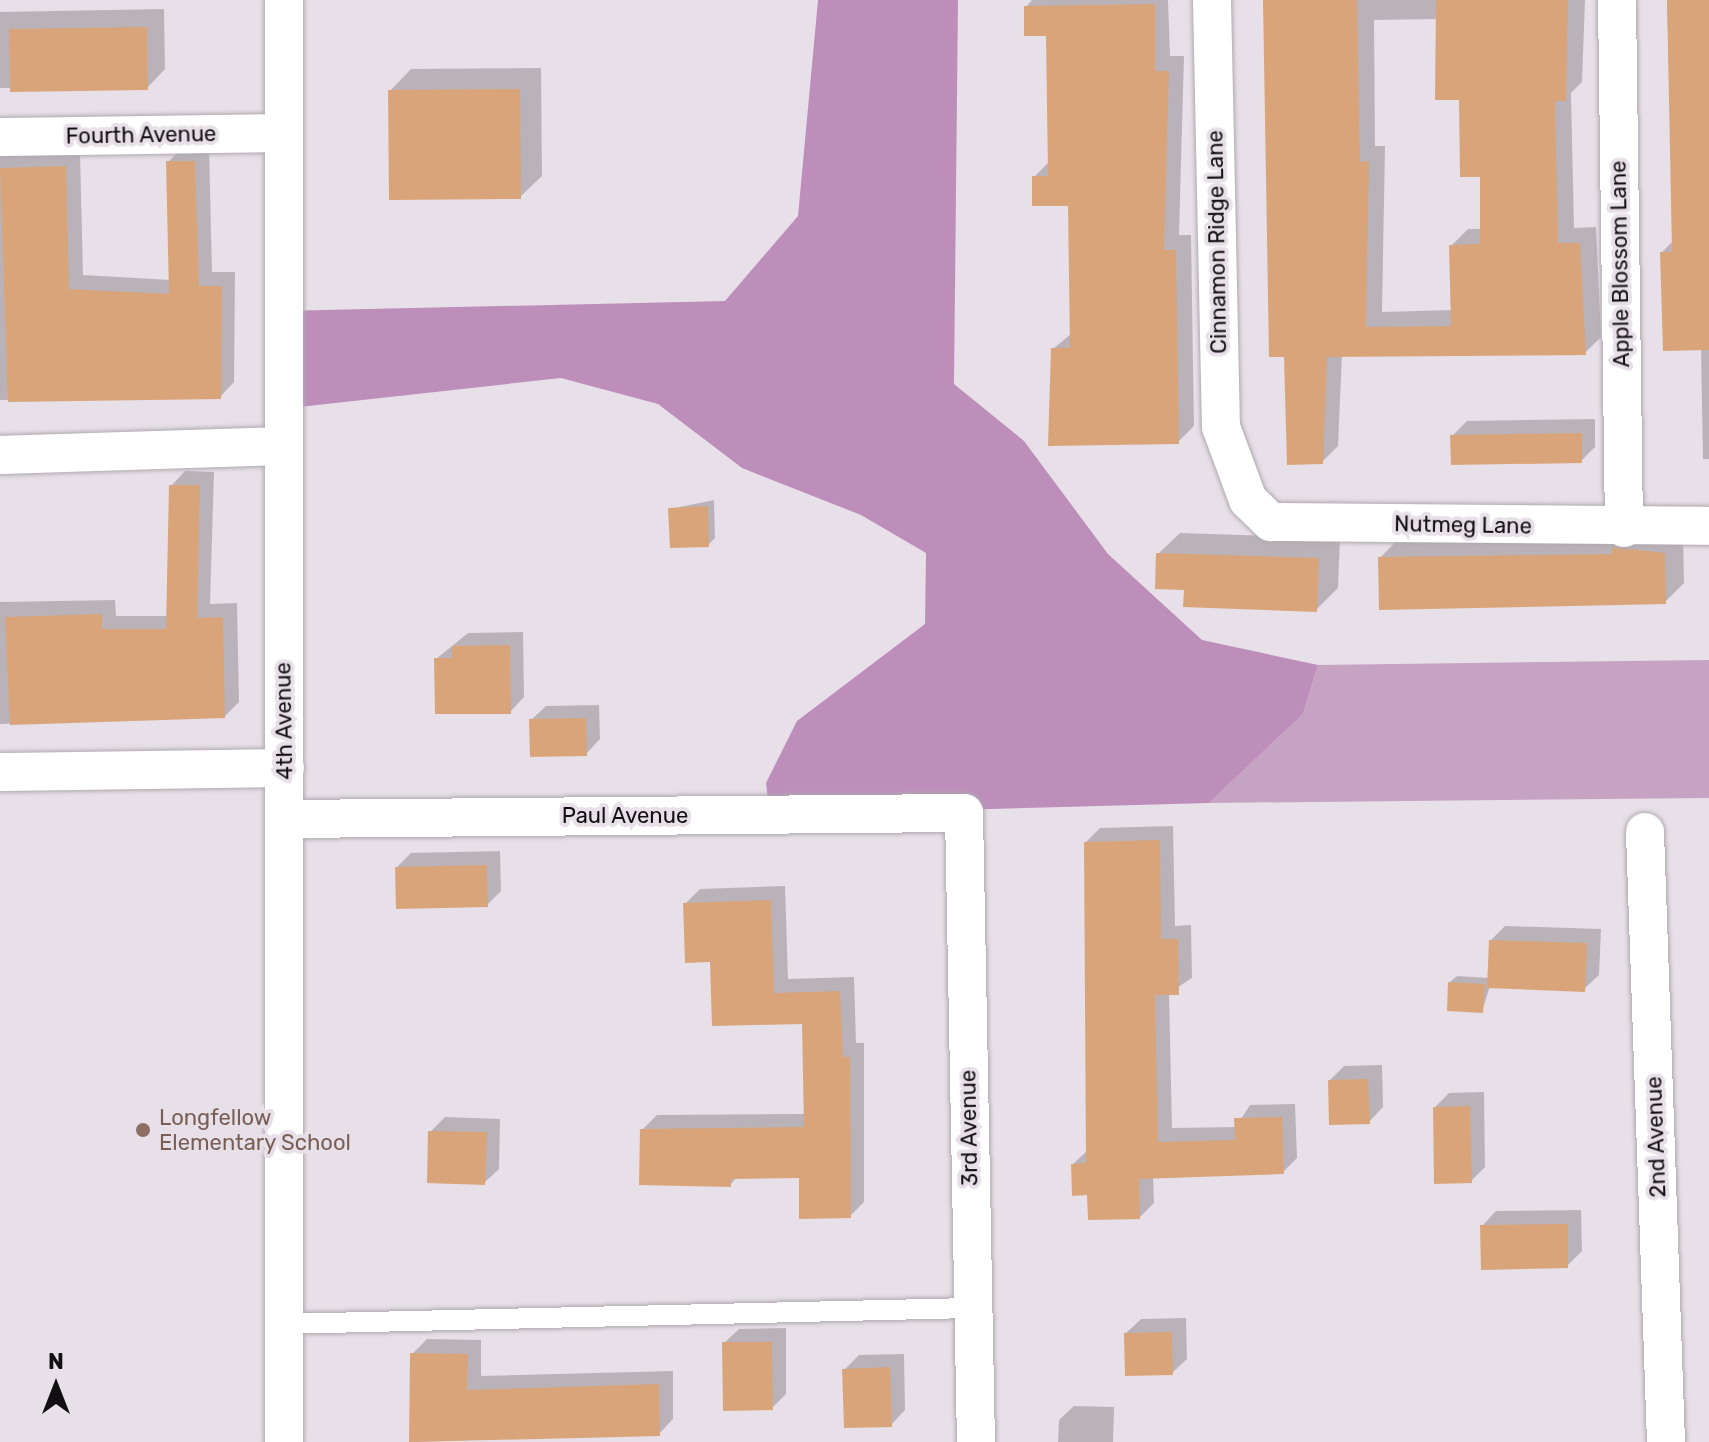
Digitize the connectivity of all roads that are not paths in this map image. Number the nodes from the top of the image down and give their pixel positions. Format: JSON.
{"nodes":[{"id":1,"x":284,"y":0,"type":"edge"},
{"id":2,"x":1212,"y":0,"type":"edge"},
{"id":3,"x":1617,"y":0,"type":"edge"},
{"id":4,"x":283,"y":133,"type":"junction"},
{"id":5,"x":0,"y":137,"type":"edge"},
{"id":6,"x":280,"y":446,"type":"junction"},
{"id":7,"x":0,"y":455,"type":"edge"},
{"id":8,"x":1240,"y":480,"type":"joint"},
{"id":9,"x":1709,"y":526,"type":"edge"},
{"id":10,"x":1624,"y":528,"type":"junction"},
{"id":11,"x":285,"y":768,"type":"junction"},
{"id":12,"x":0,"y":772,"type":"edge"},
{"id":13,"x":964,"y":813,"type":"joint"},
{"id":14,"x":285,"y":819,"type":"junction"},
{"id":15,"x":1645,"y":832,"type":"dead end"},
{"id":16,"x":973,"y":1308,"type":"junction"},
{"id":17,"x":282,"y":1324,"type":"junction"},
{"id":18,"x":284,"y":1442,"type":"edge"},
{"id":19,"x":976,"y":1442,"type":"edge"},
{"id":20,"x":1666,"y":1442,"type":"edge"}],
"edges":[{"from":1,"to":4,"type":"street","name":"4th Avenue"},
{"from":2,"to":8,"type":"street","name":"Cinnamon Ridge Lane"},
{"from":3,"to":10,"type":"street","name":"Apple Blossom Lane"},
{"from":4,"to":5,"type":"street","name":"Fourth Avenue"},
{"from":4,"to":6,"type":"street","name":"4th Avenue"},
{"from":6,"to":7,"type":"street"},
{"from":6,"to":11,"type":"street","name":"4th Avenue"},
{"from":8,"to":10,"type":"street","name":"Nutmeg Lane"},
{"from":9,"to":10,"type":"street","name":"Nutmeg Lane"},
{"from":11,"to":12,"type":"street"},
{"from":11,"to":14,"type":"street","name":"4th Avenue"},
{"from":13,"to":14,"type":"street","name":"Paul Avenue"},
{"from":13,"to":16,"type":"street","name":"3rd Avenue"},
{"from":14,"to":17,"type":"street","name":"4th Avenue"},
{"from":15,"to":20,"type":"street","name":"2nd Avenue"},
{"from":16,"to":17,"type":"lane"},
{"from":16,"to":19,"type":"street","name":"3rd Avenue"},
{"from":17,"to":18,"type":"street","name":"4th Avenue"}]}
